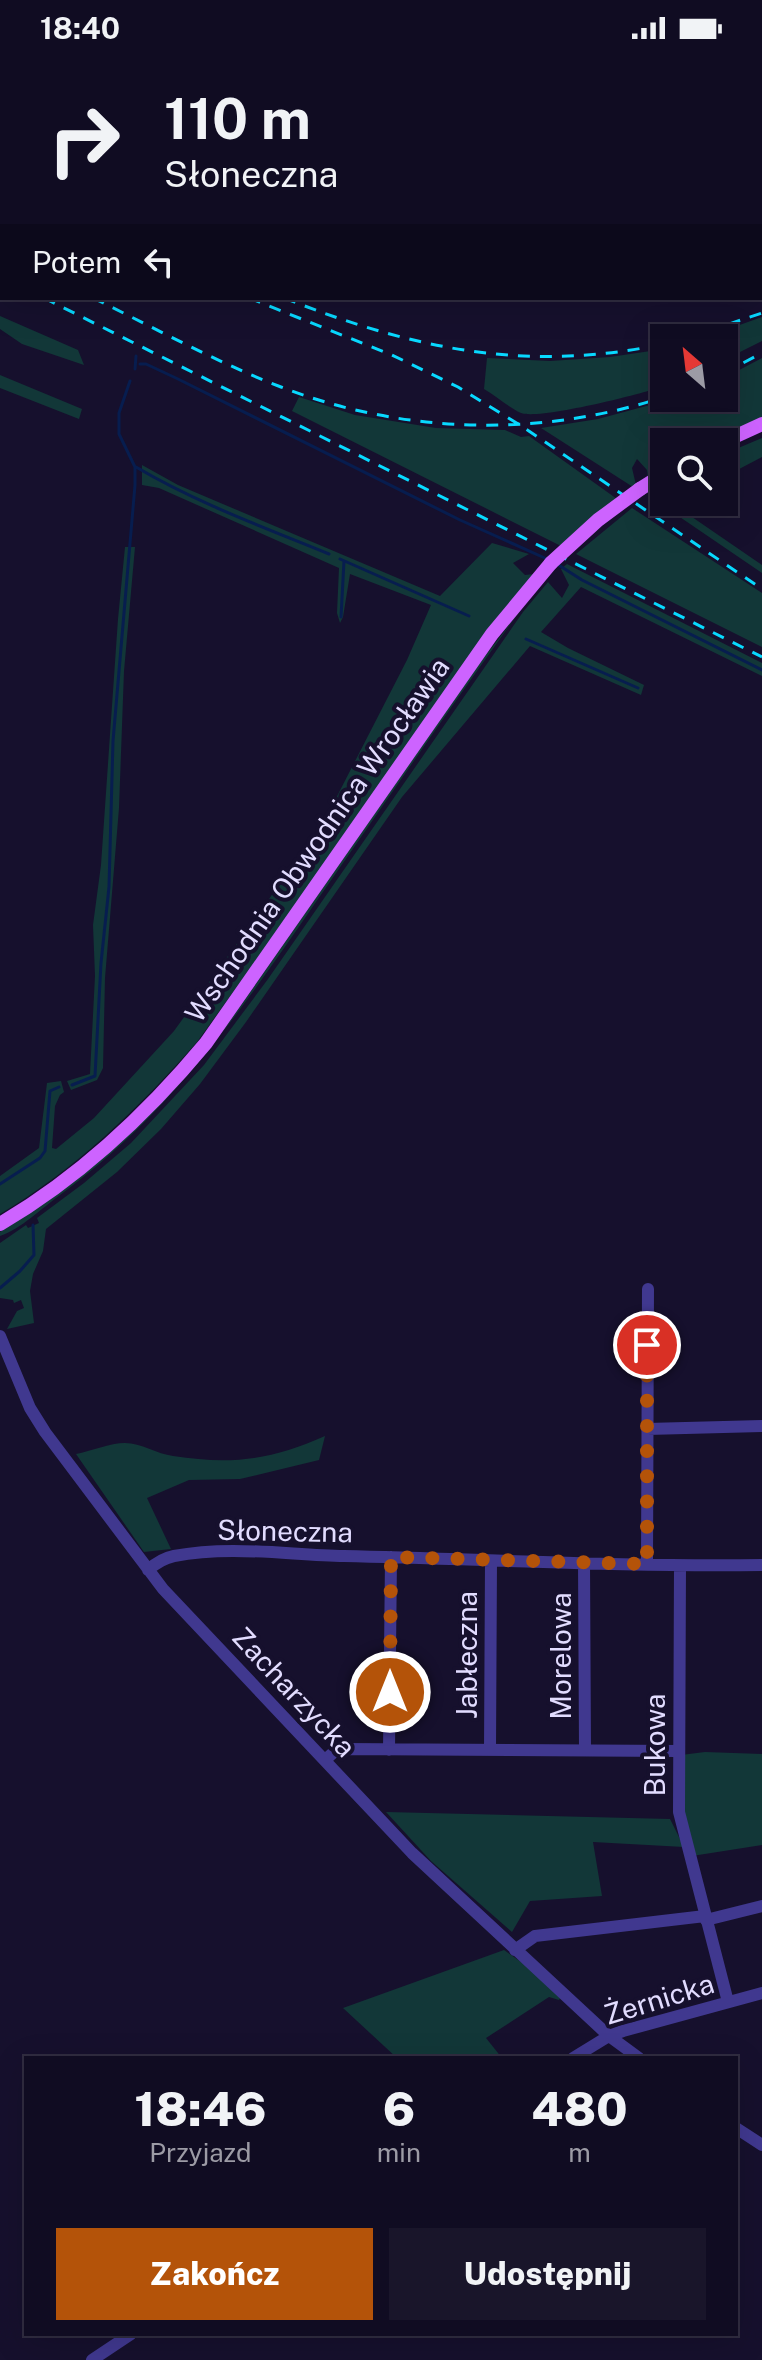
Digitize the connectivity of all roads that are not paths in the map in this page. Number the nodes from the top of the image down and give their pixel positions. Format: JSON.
{"nodes":[{"id":1,"x":762,"y":424,"type":"edge"},
{"id":2,"x":738,"y":435,"type":"edge"},
{"id":3,"x":650,"y":483,"type":"edge"},
{"id":4,"x":0,"y":1224,"type":"edge"},
{"id":5,"x":648,"y":1289,"type":"dead end"},
{"id":6,"x":0,"y":1336,"type":"edge"},
{"id":7,"x":762,"y":1426,"type":"edge"},
{"id":8,"x":647,"y":1429,"type":"junction"},
{"id":9,"x":391,"y":1557,"type":"junction"},
{"id":10,"x":491,"y":1561,"type":"junction"},
{"id":11,"x":584,"y":1562,"type":"junction"},
{"id":12,"x":647,"y":1564,"type":"junction"},
{"id":13,"x":762,"y":1565,"type":"edge"},
{"id":14,"x":680,"y":1566,"type":"junction"},
{"id":15,"x":148,"y":1570,"type":"junction"},
{"id":16,"x":490,"y":1749,"type":"junction"},
{"id":17,"x":389,"y":1750,"type":"junction"},
{"id":18,"x":585,"y":1750,"type":"junction"},
{"id":19,"x":678,"y":1751,"type":"junction"},
{"id":20,"x":325,"y":1760,"type":"junction"},
{"id":21,"x":762,"y":1906,"type":"edge"},
{"id":22,"x":706,"y":1918,"type":"junction"},
{"id":23,"x":515,"y":1950,"type":"junction"},
{"id":24,"x":762,"y":1993,"type":"edge"},
{"id":25,"x":728,"y":2002,"type":"junction"},
{"id":26,"x":609,"y":2036,"type":"junction"},
{"id":27,"x":576,"y":2056,"type":"edge"},
{"id":28,"x":636,"y":2056,"type":"edge"},
{"id":29,"x":738,"y":2129,"type":"edge"},
{"id":30,"x":762,"y":2145,"type":"edge"},
{"id":31,"x":128,"y":2336,"type":"edge"},
{"id":32,"x":92,"y":2360,"type":"edge"}],
"edges":[{"from":1,"to":2,"type":"main road"},
{"from":3,"to":4,"type":"main road","name":"Wschodnia Obwodnica Wrocławia","bridge":true},
{"from":5,"to":8,"type":"street"},
{"from":6,"to":15,"type":"street","name":"Zacharzycka"},
{"from":7,"to":8,"type":"street"},
{"from":8,"to":12,"type":"street"},
{"from":9,"to":10,"type":"street","name":"Słoneczna"},
{"from":9,"to":15,"type":"street","name":"Słoneczna"},
{"from":9,"to":17,"type":"street"},
{"from":10,"to":11,"type":"street","name":"Słoneczna"},
{"from":10,"to":16,"type":"street","name":"Jabłeczna"},
{"from":11,"to":12,"type":"street","name":"Słoneczna"},
{"from":11,"to":18,"type":"street","name":"Morelowa"},
{"from":12,"to":14,"type":"street","name":"Słoneczna"},
{"from":13,"to":14,"type":"street","name":"Słoneczna"},
{"from":14,"to":19,"type":"street","name":"Bukowa"},
{"from":15,"to":20,"type":"street","name":"Zacharzycka"},
{"from":16,"to":17,"type":"street"},
{"from":16,"to":18,"type":"street"},
{"from":17,"to":20,"type":"street"},
{"from":18,"to":19,"type":"street"},
{"from":19,"to":22,"type":"street","name":"Bukowa"},
{"from":20,"to":23,"type":"street","name":"Zacharzycka"},
{"from":21,"to":22,"type":"street"},
{"from":22,"to":23,"type":"street"},
{"from":22,"to":25,"type":"street","name":"Bukowa"},
{"from":23,"to":26,"type":"street","name":"Zacharzycka"},
{"from":24,"to":25,"type":"street","name":"Żernicka"},
{"from":25,"to":26,"type":"street","name":"Żernicka"},
{"from":26,"to":27,"type":"street","name":"Żernicka"},
{"from":26,"to":28,"type":"street","name":"Zacharzycka"},
{"from":29,"to":30,"type":"street"},
{"from":31,"to":32,"type":"street"}]}
